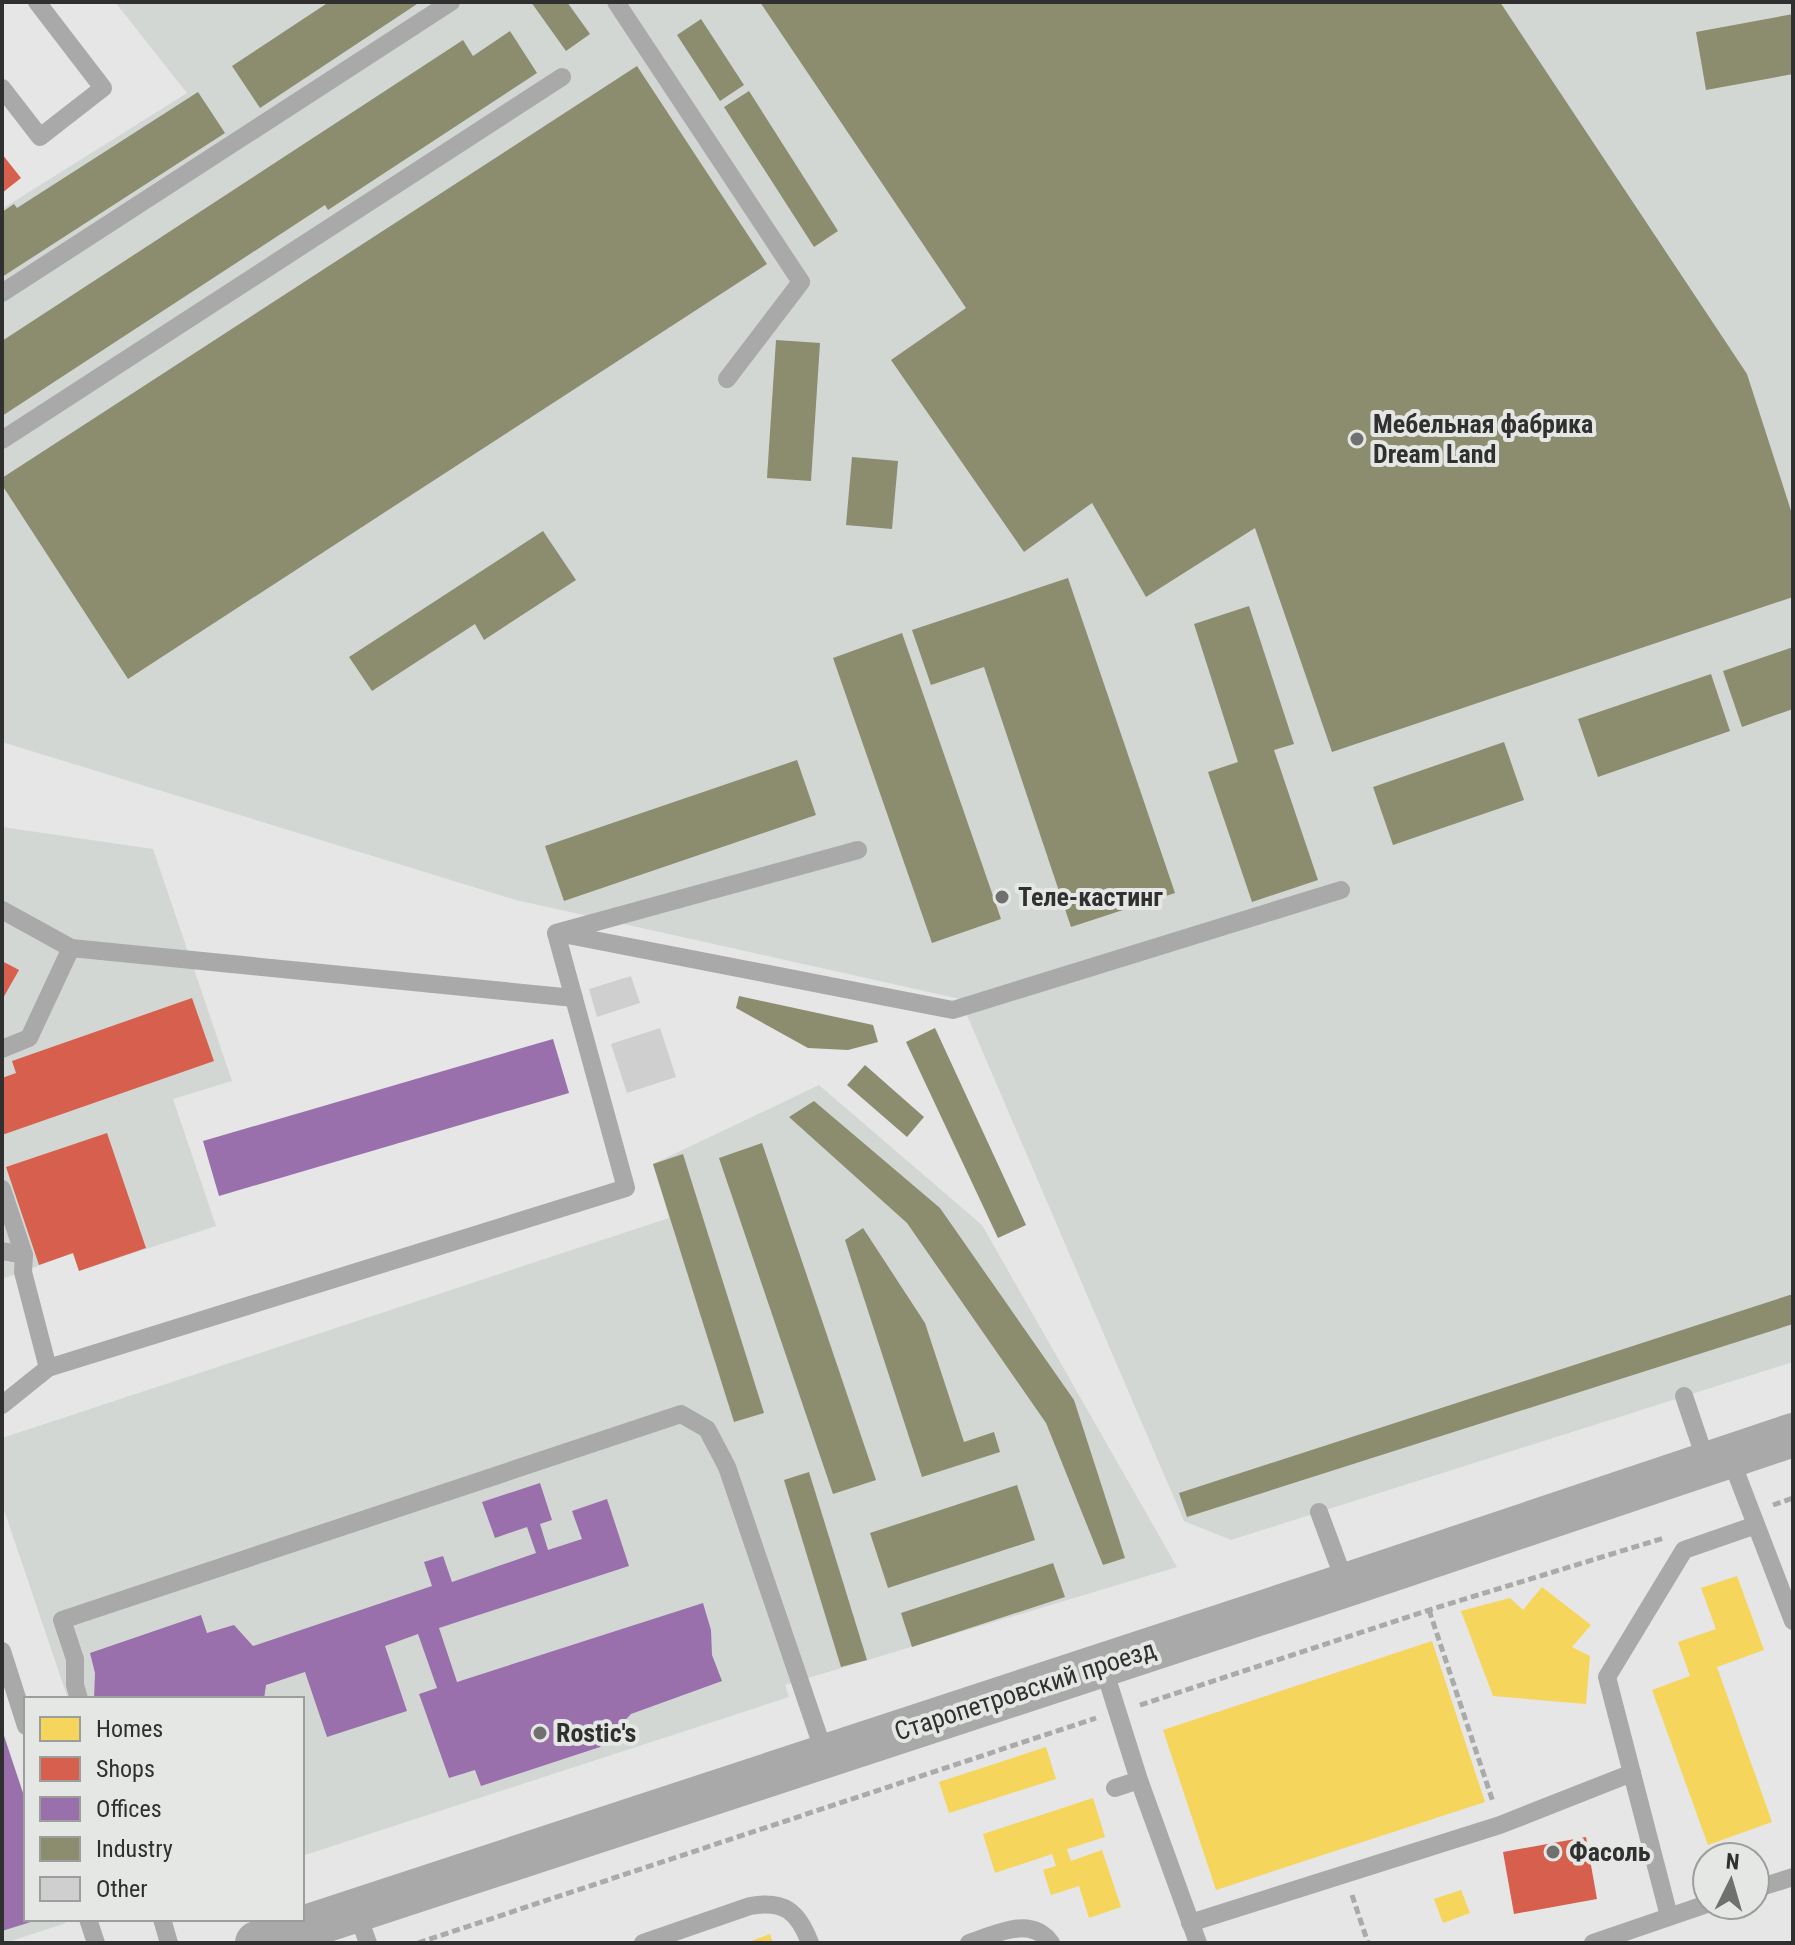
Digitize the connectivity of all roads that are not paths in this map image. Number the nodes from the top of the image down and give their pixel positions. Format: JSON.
{"nodes":[{"id":1,"x":37,"y":2,"type":"edge"},
{"id":2,"x":451,"y":2,"type":"edge"},
{"id":3,"x":616,"y":2,"type":"edge"},
{"id":4,"x":562,"y":77,"type":"dead end"},
{"id":5,"x":2,"y":88,"type":"edge"},
{"id":6,"x":2,"y":293,"type":"edge"},
{"id":7,"x":727,"y":379,"type":"dead end"},
{"id":8,"x":2,"y":440,"type":"edge"},
{"id":9,"x":858,"y":850,"type":"dead end"},
{"id":10,"x":1341,"y":890,"type":"dead end"},
{"id":11,"x":2,"y":910,"type":"edge"},
{"id":12,"x":556,"y":933,"type":"junction"},
{"id":13,"x":71,"y":948,"type":"junction"},
{"id":14,"x":574,"y":998,"type":"junction"},
{"id":15,"x":2,"y":1049,"type":"edge"},
{"id":16,"x":2,"y":1189,"type":"edge"},
{"id":17,"x":2,"y":1251,"type":"edge"},
{"id":18,"x":24,"y":1255,"type":"junction"},
{"id":19,"x":48,"y":1368,"type":"junction"},
{"id":20,"x":1684,"y":1396,"type":"dead end"},
{"id":21,"x":2,"y":1405,"type":"edge"},
{"id":22,"x":1793,"y":1435,"type":"edge"},
{"id":23,"x":1719,"y":1460,"type":"junction"},
{"id":24,"x":1319,"y":1512,"type":"dead end"},
{"id":25,"x":1756,"y":1525,"type":"junction"},
{"id":26,"x":1346,"y":1585,"type":"junction"},
{"id":27,"x":1793,"y":1621,"type":"edge"},
{"id":28,"x":3,"y":1657,"type":"edge"},
{"id":29,"x":1102,"y":1665,"type":"junction"},
{"id":30,"x":78,"y":1697,"type":"edge"},
{"id":31,"x":24,"y":1720,"type":"edge"},
{"id":32,"x":825,"y":1755,"type":"junction"},
{"id":33,"x":1632,"y":1773,"type":"junction"},
{"id":34,"x":1139,"y":1780,"type":"junction"},
{"id":35,"x":1115,"y":1788,"type":"dead end"},
{"id":36,"x":1793,"y":1877,"type":"edge"},
{"id":37,"x":1771,"y":1884,"type":"edge"},
{"id":38,"x":1691,"y":1909,"type":"edge"},
{"id":39,"x":1669,"y":1916,"type":"junction"},
{"id":40,"x":89,"y":1921,"type":"edge"},
{"id":41,"x":163,"y":1921,"type":"edge"},
{"id":42,"x":1190,"y":1923,"type":"junction"},
{"id":43,"x":362,"y":1927,"type":"edge"},
{"id":44,"x":96,"y":1943,"type":"edge"},
{"id":45,"x":169,"y":1943,"type":"edge"},
{"id":46,"x":257,"y":1943,"type":"edge"},
{"id":47,"x":643,"y":1943,"type":"edge"},
{"id":48,"x":810,"y":1943,"type":"edge"},
{"id":49,"x":969,"y":1943,"type":"edge"},
{"id":50,"x":1051,"y":1943,"type":"edge"},
{"id":51,"x":1198,"y":1943,"type":"edge"},
{"id":52,"x":1593,"y":1943,"type":"edge"}],
"edges":[{"from":1,"to":5,"type":"lane"},
{"from":2,"to":6,"type":"lane"},
{"from":3,"to":7,"type":"lane"},
{"from":4,"to":8,"type":"lane"},
{"from":9,"to":12,"type":"lane"},
{"from":10,"to":12,"type":"lane"},
{"from":11,"to":13,"type":"lane"},
{"from":12,"to":14,"type":"lane"},
{"from":13,"to":14,"type":"lane"},
{"from":13,"to":15,"type":"lane"},
{"from":14,"to":19,"type":"lane"},
{"from":16,"to":18,"type":"lane"},
{"from":17,"to":18,"type":"lane"},
{"from":18,"to":19,"type":"lane"},
{"from":19,"to":21,"type":"lane"},
{"from":20,"to":23,"type":"lane"},
{"from":22,"to":23,"type":"street","name":"Старопетровский проезд"},
{"from":23,"to":25,"type":"lane"},
{"from":23,"to":26,"type":"street","name":"Старопетровский проезд"},
{"from":24,"to":26,"type":"lane"},
{"from":25,"to":27,"type":"lane"},
{"from":25,"to":33,"type":"lane"},
{"from":26,"to":29,"type":"street","name":"Старопетровский проезд"},
{"from":28,"to":31,"type":"lane"},
{"from":29,"to":32,"type":"street","name":"Старопетровский проезд"},
{"from":29,"to":34,"type":"lane"},
{"from":30,"to":32,"type":"lane"},
{"from":32,"to":43,"type":"street","name":"Старопетровский проезд"},
{"from":33,"to":39,"type":"lane"},
{"from":33,"to":42,"type":"lane"},
{"from":34,"to":35,"type":"lane"},
{"from":34,"to":42,"type":"lane"},
{"from":36,"to":37,"type":"lane"},
{"from":38,"to":39,"type":"lane"},
{"from":39,"to":52,"type":"lane"},
{"from":40,"to":44,"type":"lane"},
{"from":41,"to":45,"type":"lane"},
{"from":42,"to":51,"type":"lane"},
{"from":43,"to":46,"type":"street","name":"Старопетровский проезд"},
{"from":47,"to":48,"type":"lane"},
{"from":49,"to":50,"type":"lane"}]}
